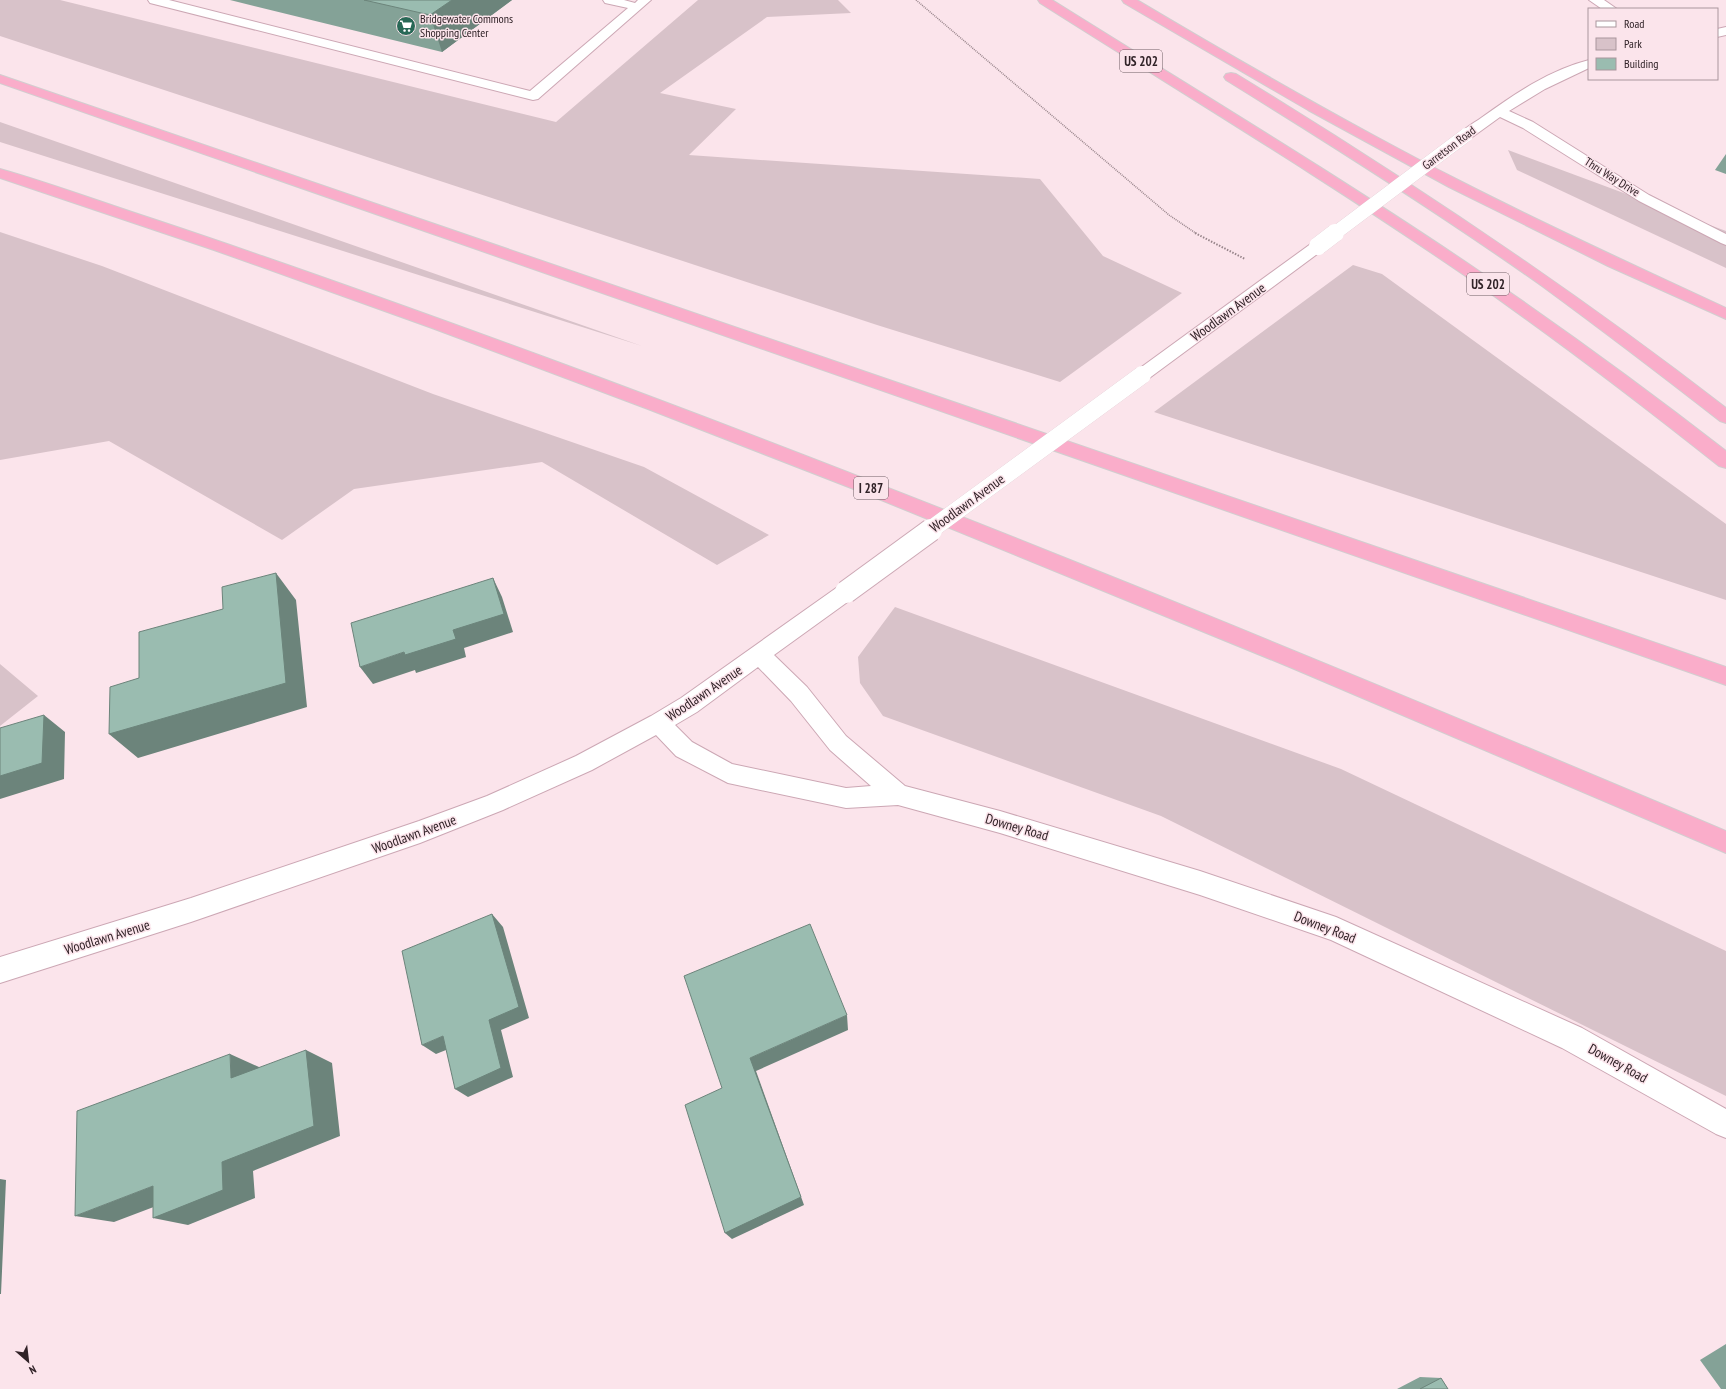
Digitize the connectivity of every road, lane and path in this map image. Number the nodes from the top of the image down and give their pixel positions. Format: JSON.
{"nodes":[{"id":1,"x":154,"y":0,"type":"edge"},
{"id":2,"x":609,"y":0,"type":"edge"},
{"id":3,"x":916,"y":0,"type":"edge"},
{"id":4,"x":1044,"y":0,"type":"edge"},
{"id":5,"x":1128,"y":0,"type":"edge"},
{"id":6,"x":1595,"y":0,"type":"edge"},
{"id":7,"x":641,"y":3,"type":"edge"},
{"id":8,"x":1609,"y":8,"type":"edge"},
{"id":9,"x":1209,"y":48,"type":"junction"},
{"id":10,"x":1588,"y":64,"type":"edge"},
{"id":11,"x":0,"y":79,"type":"edge"},
{"id":12,"x":1499,"y":111,"type":"junction"},
{"id":13,"x":0,"y":173,"type":"edge"},
{"id":14,"x":1726,"y":240,"type":"edge"},
{"id":15,"x":1318,"y":246,"type":"joint"},
{"id":16,"x":1277,"y":276,"type":"junction"},
{"id":17,"x":1726,"y":314,"type":"edge"},
{"id":18,"x":1726,"y":417,"type":"edge"},
{"id":19,"x":1726,"y":462,"type":"edge"},
{"id":20,"x":760,"y":655,"type":"junction"},
{"id":21,"x":1726,"y":676,"type":"edge"},
{"id":22,"x":659,"y":723,"type":"junction"},
{"id":23,"x":898,"y":795,"type":"junction"},
{"id":24,"x":1726,"y":842,"type":"edge"},
{"id":25,"x":0,"y":970,"type":"edge"},
{"id":26,"x":1726,"y":1124,"type":"edge"}],
"edges":[{"from":1,"to":7,"type":"street"},
{"from":2,"to":7,"type":"street"},
{"from":3,"to":16,"type":"path"},
{"from":4,"to":19,"type":"highway","number":"US 202"},
{"from":5,"to":9,"type":"highway"},
{"from":6,"to":8,"type":"street"},
{"from":9,"to":17,"type":"highway"},
{"from":9,"to":18,"type":"highway","number":"US 202"},
{"from":10,"to":12,"type":"street","name":"Garretson Road"},
{"from":11,"to":21,"type":"highway"},
{"from":12,"to":14,"type":"street","name":"Thru Way Drive"},
{"from":12,"to":15,"type":"street","name":"Garretson Road","bridge":true},
{"from":13,"to":24,"type":"highway","number":"I 287"},
{"from":15,"to":16,"type":"street","name":"Woodlawn Avenue"},
{"from":16,"to":20,"type":"street","name":"Woodlawn Avenue","bridge":true},
{"from":20,"to":22,"type":"street","name":"Woodlawn Avenue"},
{"from":20,"to":23,"type":"street","name":"Downey Road"},
{"from":22,"to":23,"type":"street","name":"Downey Road"},
{"from":22,"to":25,"type":"street","name":"Woodlawn Avenue"},
{"from":23,"to":26,"type":"street","name":"Downey Road"}]}
